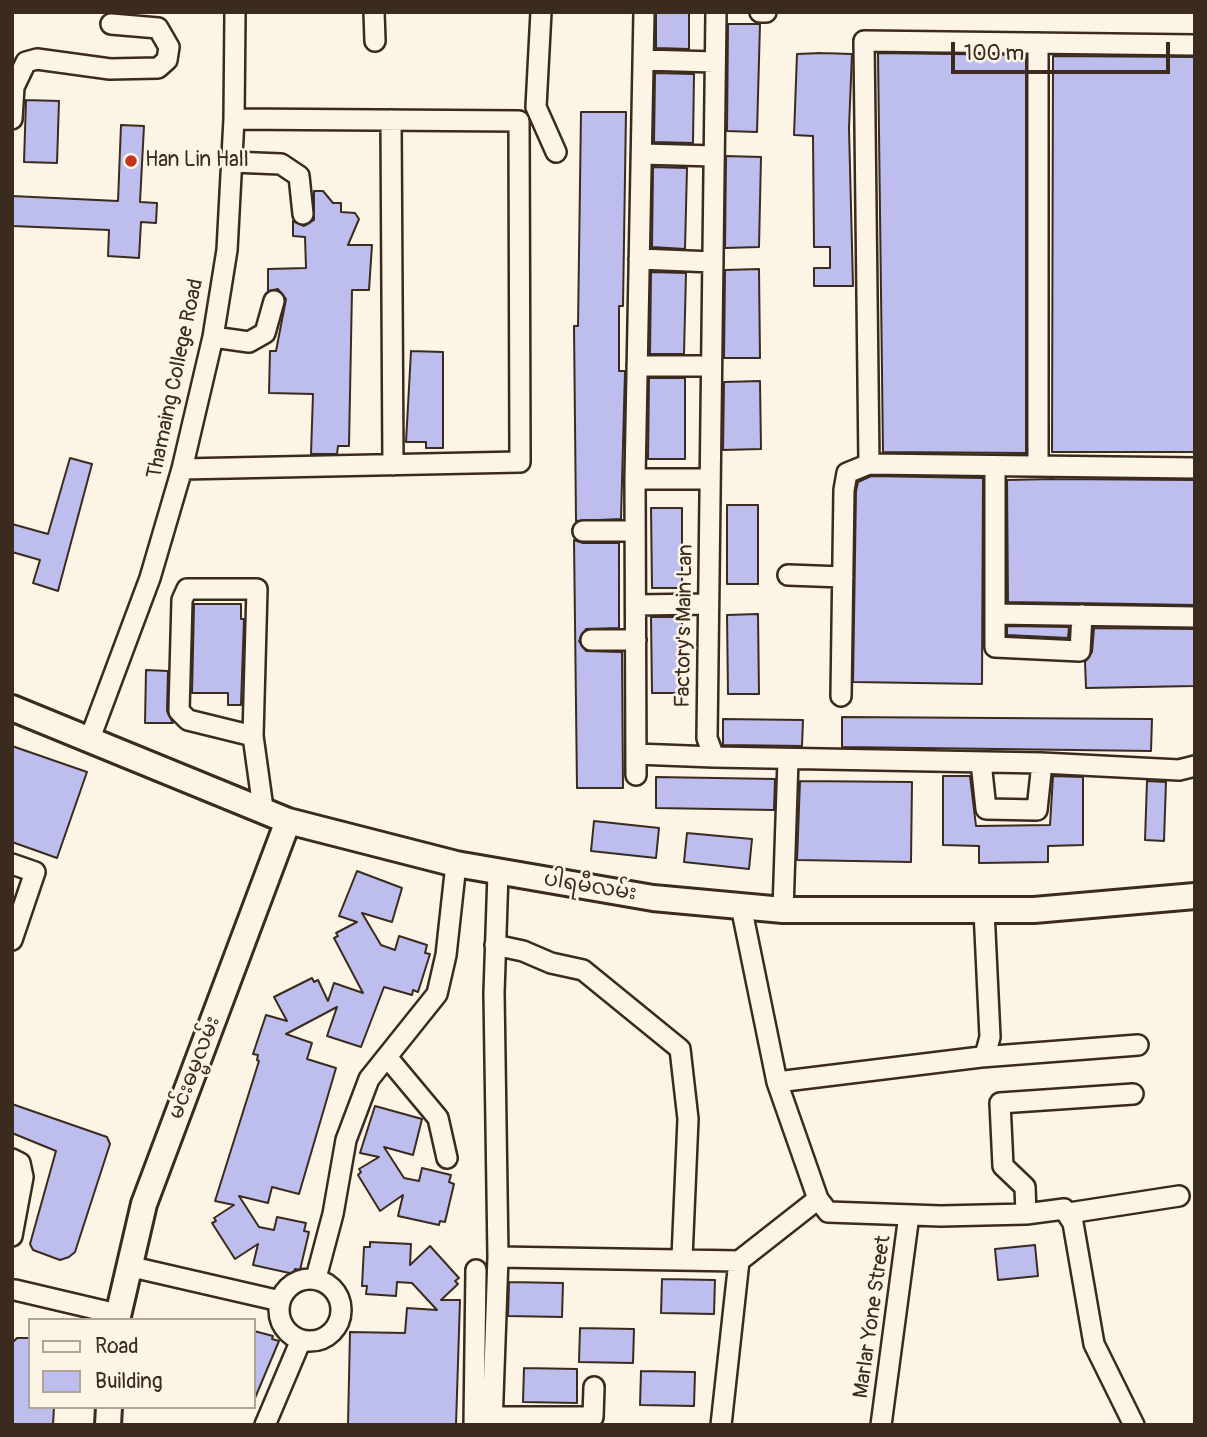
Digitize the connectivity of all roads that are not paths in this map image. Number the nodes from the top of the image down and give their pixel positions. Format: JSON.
{"nodes":[{"id":1,"x":234,"y":12,"type":"edge"},
{"id":2,"x":374,"y":12,"type":"edge"},
{"id":3,"x":541,"y":12,"type":"edge"},
{"id":4,"x":644,"y":12,"type":"edge"},
{"id":5,"x":716,"y":12,"type":"edge"},
{"id":6,"x":760,"y":12,"type":"edge"},
{"id":7,"x":766,"y":12,"type":"edge"},
{"id":8,"x":155,"y":20,"type":"edge"},
{"id":9,"x":111,"y":24,"type":"dead end"},
{"id":10,"x":375,"y":41,"type":"dead end"},
{"id":11,"x":1038,"y":43,"type":"junction"},
{"id":12,"x":1195,"y":45,"type":"edge"},
{"id":13,"x":643,"y":60,"type":"junction"},
{"id":14,"x":715,"y":62,"type":"junction"},
{"id":15,"x":12,"y":119,"type":"edge"},
{"id":16,"x":234,"y":119,"type":"junction"},
{"id":17,"x":391,"y":120,"type":"junction"},
{"id":18,"x":556,"y":152,"type":"dead end"},
{"id":19,"x":642,"y":155,"type":"junction"},
{"id":20,"x":714,"y":156,"type":"junction"},
{"id":21,"x":232,"y":162,"type":"junction"},
{"id":22,"x":303,"y":214,"type":"dead end"},
{"id":23,"x":639,"y":259,"type":"junction"},
{"id":24,"x":713,"y":262,"type":"junction"},
{"id":25,"x":274,"y":301,"type":"dead end"},
{"id":26,"x":213,"y":337,"type":"junction"},
{"id":27,"x":637,"y":366,"type":"junction"},
{"id":28,"x":711,"y":366,"type":"junction"},
{"id":29,"x":869,"y":464,"type":"junction"},
{"id":30,"x":393,"y":465,"type":"junction"},
{"id":31,"x":995,"y":466,"type":"junction"},
{"id":32,"x":1038,"y":466,"type":"junction"},
{"id":33,"x":1195,"y":468,"type":"edge"},
{"id":34,"x":182,"y":469,"type":"junction"},
{"id":35,"x":710,"y":479,"type":"junction"},
{"id":36,"x":635,"y":480,"type":"junction"},
{"id":37,"x":583,"y":531,"type":"dead end"},
{"id":38,"x":635,"y":531,"type":"junction"},
{"id":39,"x":788,"y":575,"type":"dead end"},
{"id":40,"x":843,"y":577,"type":"junction"},
{"id":41,"x":708,"y":604,"type":"junction"},
{"id":42,"x":636,"y":605,"type":"junction"},
{"id":43,"x":995,"y":614,"type":"junction"},
{"id":44,"x":1082,"y":615,"type":"junction"},
{"id":45,"x":1195,"y":617,"type":"edge"},
{"id":46,"x":591,"y":640,"type":"dead end"},
{"id":47,"x":636,"y":640,"type":"junction"},
{"id":48,"x":841,"y":696,"type":"dead end"},
{"id":49,"x":12,"y":708,"type":"edge"},
{"id":50,"x":253,"y":736,"type":"junction"},
{"id":51,"x":89,"y":741,"type":"junction"},
{"id":52,"x":636,"y":754,"type":"junction"},
{"id":53,"x":714,"y":757,"type":"junction"},
{"id":54,"x":788,"y":760,"type":"junction"},
{"id":55,"x":981,"y":762,"type":"junction"},
{"id":56,"x":1042,"y":763,"type":"junction"},
{"id":57,"x":1195,"y":766,"type":"edge"},
{"id":58,"x":636,"y":775,"type":"dead end"},
{"id":59,"x":263,"y":808,"type":"junction"},
{"id":60,"x":288,"y":821,"type":"junction"},
{"id":61,"x":12,"y":864,"type":"edge"},
{"id":62,"x":456,"y":864,"type":"junction"},
{"id":63,"x":498,"y":873,"type":"junction"},
{"id":64,"x":1195,"y":896,"type":"edge"},
{"id":65,"x":741,"y":906,"type":"junction"},
{"id":66,"x":783,"y":910,"type":"junction"},
{"id":67,"x":984,"y":910,"type":"junction"},
{"id":68,"x":12,"y":940,"type":"edge"},
{"id":69,"x":495,"y":946,"type":"junction"},
{"id":70,"x":1138,"y":1045,"type":"dead end"},
{"id":71,"x":387,"y":1057,"type":"junction"},
{"id":72,"x":981,"y":1058,"type":"junction"},
{"id":73,"x":777,"y":1082,"type":"junction"},
{"id":74,"x":1133,"y":1094,"type":"dead end"},
{"id":75,"x":447,"y":1158,"type":"dead end"},
{"id":76,"x":12,"y":1159,"type":"edge"},
{"id":77,"x":1179,"y":1196,"type":"dead end"},
{"id":78,"x":823,"y":1205,"type":"junction"},
{"id":79,"x":1067,"y":1211,"type":"junction"},
{"id":80,"x":1026,"y":1214,"type":"junction"},
{"id":81,"x":909,"y":1215,"type":"junction"},
{"id":82,"x":12,"y":1236,"type":"edge"},
{"id":83,"x":498,"y":1257,"type":"junction"},
{"id":84,"x":682,"y":1258,"type":"junction"},
{"id":85,"x":739,"y":1261,"type":"junction"},
{"id":86,"x":128,"y":1266,"type":"junction"},
{"id":87,"x":476,"y":1270,"type":"dead end"},
{"id":88,"x":316,"y":1278,"type":"junction"},
{"id":89,"x":13,"y":1290,"type":"edge"},
{"id":90,"x":280,"y":1301,"type":"junction"},
{"id":91,"x":117,"y":1317,"type":"edge"},
{"id":92,"x":301,"y":1340,"type":"junction"},
{"id":93,"x":594,"y":1387,"type":"dead end"},
{"id":94,"x":486,"y":1422,"type":"edge"},
{"id":95,"x":265,"y":1425,"type":"edge"},
{"id":96,"x":722,"y":1425,"type":"edge"},
{"id":97,"x":881,"y":1425,"type":"edge"},
{"id":98,"x":1134,"y":1425,"type":"edge"}],
"edges":[{"from":1,"to":16,"type":"street","name":"Thamaing College Road"},
{"from":2,"to":10,"type":"street"},
{"from":3,"to":18,"type":"street"},
{"from":4,"to":13,"type":"street"},
{"from":5,"to":14,"type":"street","name":"Factory's Main Lan"},
{"from":6,"to":7,"type":"street"},
{"from":8,"to":9,"type":"street"},
{"from":8,"to":15,"type":"street"},
{"from":11,"to":12,"type":"street"},
{"from":11,"to":29,"type":"street"},
{"from":11,"to":32,"type":"street"},
{"from":13,"to":14,"type":"street"},
{"from":13,"to":19,"type":"street"},
{"from":14,"to":20,"type":"street","name":"Factory's Main Lan"},
{"from":16,"to":17,"type":"street"},
{"from":16,"to":21,"type":"street","name":"Thamaing College Road"},
{"from":17,"to":30,"type":"street"},
{"from":17,"to":30,"type":"street"},
{"from":19,"to":20,"type":"street"},
{"from":19,"to":23,"type":"street"},
{"from":20,"to":24,"type":"street","name":"Factory's Main Lan"},
{"from":21,"to":22,"type":"street"},
{"from":21,"to":26,"type":"street","name":"Thamaing College Road"},
{"from":23,"to":24,"type":"street"},
{"from":23,"to":27,"type":"street"},
{"from":24,"to":28,"type":"street","name":"Factory's Main Lan"},
{"from":25,"to":26,"type":"street"},
{"from":26,"to":34,"type":"street","name":"Thamaing College Road"},
{"from":27,"to":28,"type":"street"},
{"from":27,"to":36,"type":"street"},
{"from":28,"to":35,"type":"street","name":"Factory's Main Lan"},
{"from":29,"to":31,"type":"street"},
{"from":29,"to":40,"type":"street"},
{"from":30,"to":34,"type":"street"},
{"from":31,"to":32,"type":"street"},
{"from":31,"to":43,"type":"street"},
{"from":32,"to":33,"type":"street"},
{"from":34,"to":51,"type":"street","name":"Thamaing College Road"},
{"from":35,"to":36,"type":"street"},
{"from":35,"to":41,"type":"street","name":"Factory's Main Lan"},
{"from":36,"to":38,"type":"street"},
{"from":37,"to":38,"type":"street"},
{"from":38,"to":42,"type":"street"},
{"from":39,"to":40,"type":"street"},
{"from":40,"to":48,"type":"street"},
{"from":41,"to":42,"type":"street"},
{"from":41,"to":53,"type":"street","name":"Factory's Main Lan"},
{"from":42,"to":47,"type":"street"},
{"from":43,"to":44,"type":"street"},
{"from":43,"to":44,"type":"street"},
{"from":44,"to":45,"type":"street"},
{"from":46,"to":47,"type":"street"},
{"from":47,"to":52,"type":"street"},
{"from":49,"to":51,"type":"main road","name":"ပါရမီလမ်း"},
{"from":50,"to":50,"type":"street"},
{"from":50,"to":59,"type":"street"},
{"from":51,"to":59,"type":"main road","name":"ပါရမီလမ်း"},
{"from":52,"to":53,"type":"street"},
{"from":52,"to":58,"type":"street"},
{"from":53,"to":54,"type":"street"},
{"from":54,"to":55,"type":"street"},
{"from":54,"to":66,"type":"street"},
{"from":55,"to":56,"type":"street"},
{"from":55,"to":56,"type":"street"},
{"from":56,"to":57,"type":"street"},
{"from":59,"to":60,"type":"main road","name":"ပါရမီလမ်း"},
{"from":60,"to":62,"type":"main road","name":"ပါရမီလမ်း"},
{"from":60,"to":86,"type":"main road","name":"မင်းဓမ္မလမ်း"},
{"from":61,"to":68,"type":"street"},
{"from":62,"to":63,"type":"main road","name":"ပါရမီလမ်း"},
{"from":62,"to":71,"type":"street"},
{"from":63,"to":65,"type":"main road","name":"ပါရမီလမ်း"},
{"from":63,"to":69,"type":"street"},
{"from":64,"to":67,"type":"main road","name":"ပါရမီလမ်း"},
{"from":65,"to":66,"type":"main road","name":"ပါရမီလမ်း"},
{"from":65,"to":73,"type":"street"},
{"from":66,"to":67,"type":"main road","name":"ပါရမီလမ်း"},
{"from":67,"to":72,"type":"street"},
{"from":69,"to":83,"type":"street"},
{"from":69,"to":84,"type":"street"},
{"from":70,"to":72,"type":"street"},
{"from":71,"to":75,"type":"street"},
{"from":71,"to":88,"type":"street"},
{"from":72,"to":73,"type":"street"},
{"from":73,"to":78,"type":"street"},
{"from":74,"to":80,"type":"street"},
{"from":76,"to":82,"type":"street"},
{"from":77,"to":79,"type":"street"},
{"from":78,"to":81,"type":"street"},
{"from":78,"to":85,"type":"street"},
{"from":79,"to":80,"type":"street"},
{"from":79,"to":98,"type":"street"},
{"from":80,"to":81,"type":"street"},
{"from":81,"to":97,"type":"street","name":"Marlar Yone Street"},
{"from":83,"to":84,"type":"street"},
{"from":83,"to":94,"type":"street"},
{"from":84,"to":85,"type":"street"},
{"from":85,"to":96,"type":"street"},
{"from":86,"to":90,"type":"street"},
{"from":86,"to":91,"type":"main road","name":"မင်းဓမ္မလမ်း"},
{"from":87,"to":94,"type":"street"},
{"from":88,"to":90,"type":"street"},
{"from":88,"to":92,"type":"street"},
{"from":89,"to":91,"type":"street"},
{"from":90,"to":92,"type":"street"},
{"from":92,"to":95,"type":"street"},
{"from":93,"to":94,"type":"street"}]}
